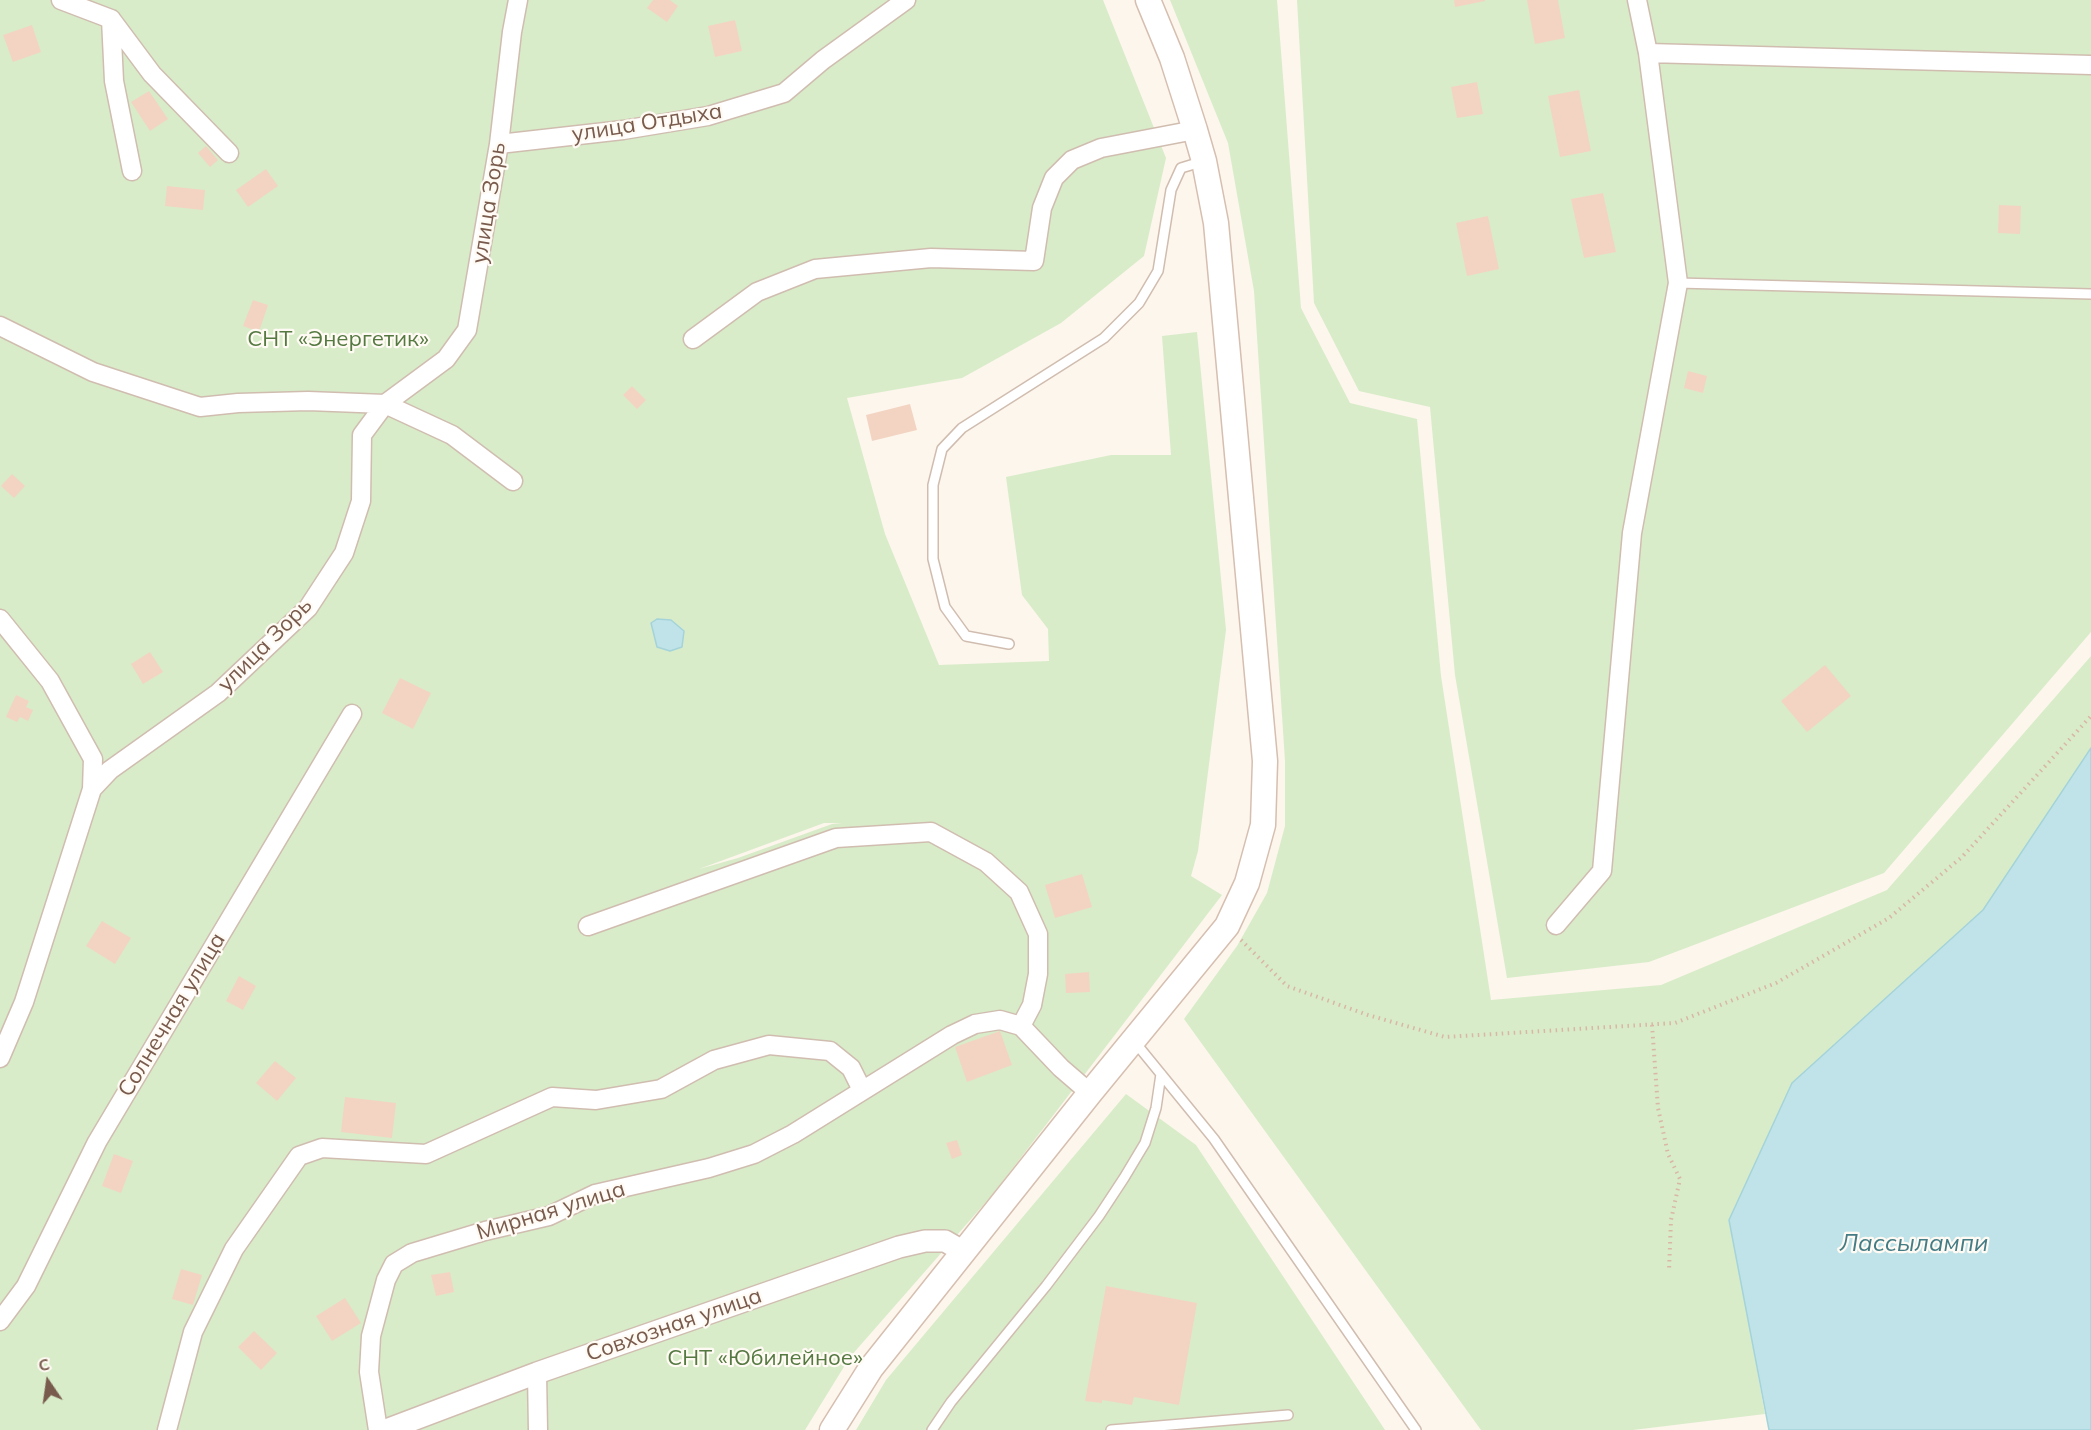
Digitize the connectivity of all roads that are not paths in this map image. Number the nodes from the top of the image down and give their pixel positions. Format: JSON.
{"nodes":[{"id":1,"x":61,"y":0,"type":"edge"},
{"id":2,"x":518,"y":0,"type":"edge"},
{"id":3,"x":906,"y":0,"type":"edge"},
{"id":4,"x":1148,"y":0,"type":"edge"},
{"id":5,"x":1637,"y":0,"type":"edge"},
{"id":6,"x":111,"y":18,"type":"junction"},
{"id":7,"x":1648,"y":53,"type":"junction"},
{"id":8,"x":2091,"y":64,"type":"edge"},
{"id":9,"x":1195,"y":130,"type":"junction"},
{"id":10,"x":499,"y":144,"type":"junction"},
{"id":11,"x":229,"y":153,"type":"dead end"},
{"id":12,"x":1204,"y":161,"type":"junction"},
{"id":13,"x":132,"y":171,"type":"dead end"},
{"id":14,"x":1678,"y":283,"type":"junction"},
{"id":15,"x":2091,"y":294,"type":"edge"},
{"id":16,"x":0,"y":326,"type":"edge"},
{"id":17,"x":693,"y":339,"type":"dead end"},
{"id":18,"x":385,"y":404,"type":"junction"},
{"id":19,"x":513,"y":481,"type":"dead end"},
{"id":20,"x":0,"y":619,"type":"edge"},
{"id":21,"x":1009,"y":644,"type":"dead end"},
{"id":22,"x":352,"y":714,"type":"dead end"},
{"id":23,"x":92,"y":789,"type":"junction"},
{"id":24,"x":1556,"y":925,"type":"dead end"},
{"id":25,"x":588,"y":926,"type":"dead end"},
{"id":26,"x":1021,"y":1026,"type":"junction"},
{"id":27,"x":1134,"y":1041,"type":"junction"},
{"id":28,"x":0,"y":1058,"type":"edge"},
{"id":29,"x":1161,"y":1074,"type":"junction"},
{"id":30,"x":862,"y":1090,"type":"junction"},
{"id":31,"x":1090,"y":1093,"type":"junction"},
{"id":32,"x":964,"y":1252,"type":"junction"},
{"id":33,"x":0,"y":1321,"type":"edge"},
{"id":34,"x":537,"y":1373,"type":"junction"},
{"id":35,"x":1288,"y":1415,"type":"dead end"},
{"id":36,"x":167,"y":1430,"type":"edge"},
{"id":37,"x":378,"y":1430,"type":"edge"},
{"id":38,"x":386,"y":1430,"type":"edge"},
{"id":39,"x":538,"y":1430,"type":"edge"},
{"id":40,"x":832,"y":1430,"type":"edge"},
{"id":41,"x":932,"y":1430,"type":"edge"},
{"id":42,"x":1111,"y":1430,"type":"edge"},
{"id":43,"x":1416,"y":1430,"type":"edge"}],
"edges":[{"from":1,"to":6,"type":"street"},
{"from":2,"to":10,"type":"street","name":"улица Зорь"},
{"from":3,"to":10,"type":"street","name":"улица Отдыха"},
{"from":4,"to":9,"type":"main road"},
{"from":5,"to":7,"type":"street"},
{"from":6,"to":11,"type":"street"},
{"from":6,"to":13,"type":"street"},
{"from":7,"to":8,"type":"street"},
{"from":7,"to":14,"type":"street"},
{"from":9,"to":12,"type":"main road"},
{"from":9,"to":17,"type":"street"},
{"from":10,"to":18,"type":"street","name":"улица Зорь"},
{"from":12,"to":21,"type":"lane"},
{"from":12,"to":27,"type":"main road"},
{"from":14,"to":15,"type":"lane"},
{"from":14,"to":24,"type":"street"},
{"from":16,"to":18,"type":"street"},
{"from":18,"to":19,"type":"street"},
{"from":18,"to":23,"type":"street","name":"улица Зорь"},
{"from":20,"to":23,"type":"street"},
{"from":22,"to":33,"type":"street","name":"Солнечная улица"},
{"from":23,"to":28,"type":"street","name":"улица Зорь"},
{"from":25,"to":26,"type":"street"},
{"from":26,"to":30,"type":"street"},
{"from":26,"to":31,"type":"street"},
{"from":27,"to":29,"type":"lane"},
{"from":27,"to":31,"type":"main road"},
{"from":29,"to":41,"type":"lane"},
{"from":29,"to":43,"type":"lane"},
{"from":30,"to":36,"type":"street"},
{"from":30,"to":37,"type":"street","name":"Мирная улица"},
{"from":31,"to":32,"type":"main road"},
{"from":32,"to":34,"type":"street","name":"Совхозная улица"},
{"from":32,"to":40,"type":"main road"},
{"from":34,"to":38,"type":"street","name":"Совхозная улица"},
{"from":34,"to":39,"type":"street"},
{"from":35,"to":42,"type":"lane"}]}
